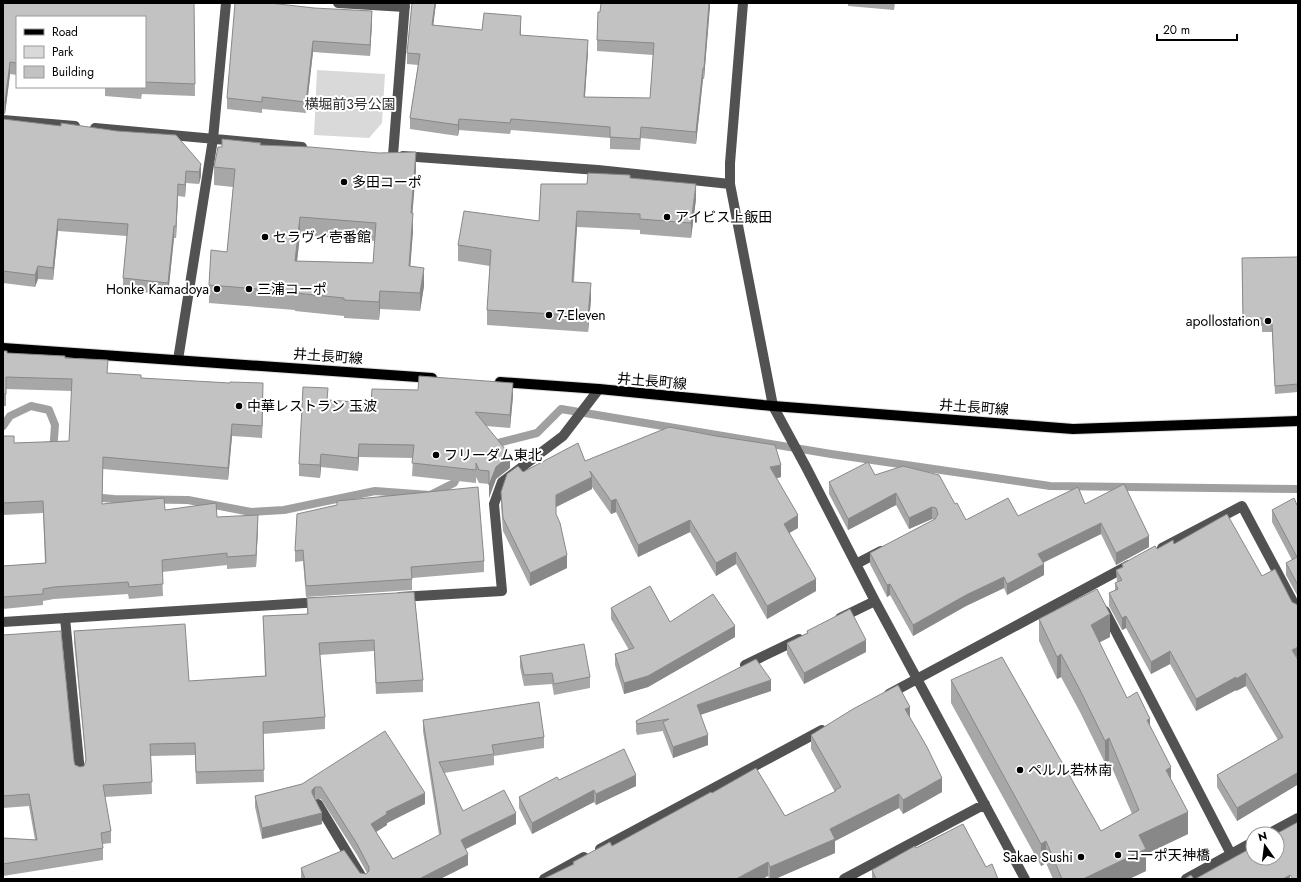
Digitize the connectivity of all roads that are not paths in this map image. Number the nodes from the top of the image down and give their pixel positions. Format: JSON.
{"nodes":[{"id":1,"x":226,"y":3,"type":"edge"},
{"id":2,"x":338,"y":3,"type":"edge"},
{"id":3,"x":743,"y":3,"type":"edge"},
{"id":4,"x":405,"y":5,"type":"edge"},
{"id":5,"x":3,"y":120,"type":"edge"},
{"id":6,"x":213,"y":140,"type":"junction"},
{"id":7,"x":315,"y":148,"type":"edge"},
{"id":8,"x":730,"y":184,"type":"junction"},
{"id":9,"x":3,"y":348,"type":"edge"},
{"id":10,"x":178,"y":360,"type":"junction"},
{"id":11,"x":440,"y":378,"type":"edge"},
{"id":12,"x":488,"y":382,"type":"edge"},
{"id":13,"x":596,"y":393,"type":"junction"},
{"id":14,"x":773,"y":406,"type":"junction"},
{"id":15,"x":1298,"y":421,"type":"edge"},
{"id":16,"x":891,"y":546,"type":"edge"},
{"id":17,"x":1153,"y":553,"type":"edge"},
{"id":18,"x":1139,"y":560,"type":"edge"},
{"id":19,"x":856,"y":564,"type":"junction"},
{"id":20,"x":1095,"y":592,"type":"junction"},
{"id":21,"x":393,"y":598,"type":"edge"},
{"id":22,"x":875,"y":601,"type":"junction"},
{"id":23,"x":330,"y":602,"type":"edge"},
{"id":24,"x":1298,"y":611,"type":"edge"},
{"id":25,"x":65,"y":618,"type":"junction"},
{"id":26,"x":834,"y":621,"type":"edge"},
{"id":27,"x":3,"y":622,"type":"edge"},
{"id":28,"x":806,"y":635,"type":"edge"},
{"id":29,"x":737,"y":669,"type":"edge"},
{"id":30,"x":917,"y":679,"type":"junction"},
{"id":31,"x":882,"y":698,"type":"edge"},
{"id":32,"x":832,"y":724,"type":"edge"},
{"id":33,"x":80,"y":772,"type":"edge"},
{"id":34,"x":318,"y":804,"type":"edge"},
{"id":35,"x":985,"y":804,"type":"junction"},
{"id":36,"x":1298,"y":818,"type":"edge"},
{"id":37,"x":1283,"y":826,"type":"edge"},
{"id":38,"x":1245,"y":846,"type":"edge"},
{"id":39,"x":1231,"y":854,"type":"junction"},
{"id":40,"x":859,"y":876,"type":"edge"},
{"id":41,"x":363,"y":879,"type":"edge"},
{"id":42,"x":544,"y":879,"type":"edge"},
{"id":43,"x":844,"y":879,"type":"edge"},
{"id":44,"x":1025,"y":879,"type":"edge"},
{"id":45,"x":1186,"y":879,"type":"edge"}],
"edges":[{"from":1,"to":6,"type":"street"},
{"from":2,"to":4,"type":"street"},
{"from":3,"to":8,"type":"street"},
{"from":4,"to":8,"type":"street"},
{"from":5,"to":6,"type":"street"},
{"from":6,"to":7,"type":"street"},
{"from":6,"to":10,"type":"street"},
{"from":8,"to":14,"type":"street"},
{"from":9,"to":10,"type":"main road","name":"井土長町線"},
{"from":10,"to":11,"type":"main road","name":"井土長町線"},
{"from":12,"to":13,"type":"main road","name":"井土長町線"},
{"from":13,"to":14,"type":"main road","name":"井土長町線"},
{"from":13,"to":21,"type":"street"},
{"from":14,"to":15,"type":"main road","name":"井土長町線"},
{"from":14,"to":19,"type":"street"},
{"from":16,"to":19,"type":"street"},
{"from":17,"to":24,"type":"street"},
{"from":18,"to":20,"type":"street"},
{"from":19,"to":22,"type":"street"},
{"from":20,"to":30,"type":"street"},
{"from":20,"to":39,"type":"street"},
{"from":22,"to":26,"type":"street"},
{"from":22,"to":30,"type":"street"},
{"from":23,"to":25,"type":"street"},
{"from":25,"to":27,"type":"street"},
{"from":25,"to":33,"type":"street"},
{"from":28,"to":29,"type":"street"},
{"from":30,"to":31,"type":"street"},
{"from":30,"to":35,"type":"street"},
{"from":32,"to":42,"type":"street"},
{"from":34,"to":41,"type":"street"},
{"from":35,"to":40,"type":"street"},
{"from":35,"to":44,"type":"street"},
{"from":36,"to":37,"type":"street"},
{"from":38,"to":39,"type":"street"},
{"from":39,"to":45,"type":"street"},
{"from":40,"to":43,"type":"street"}]}
